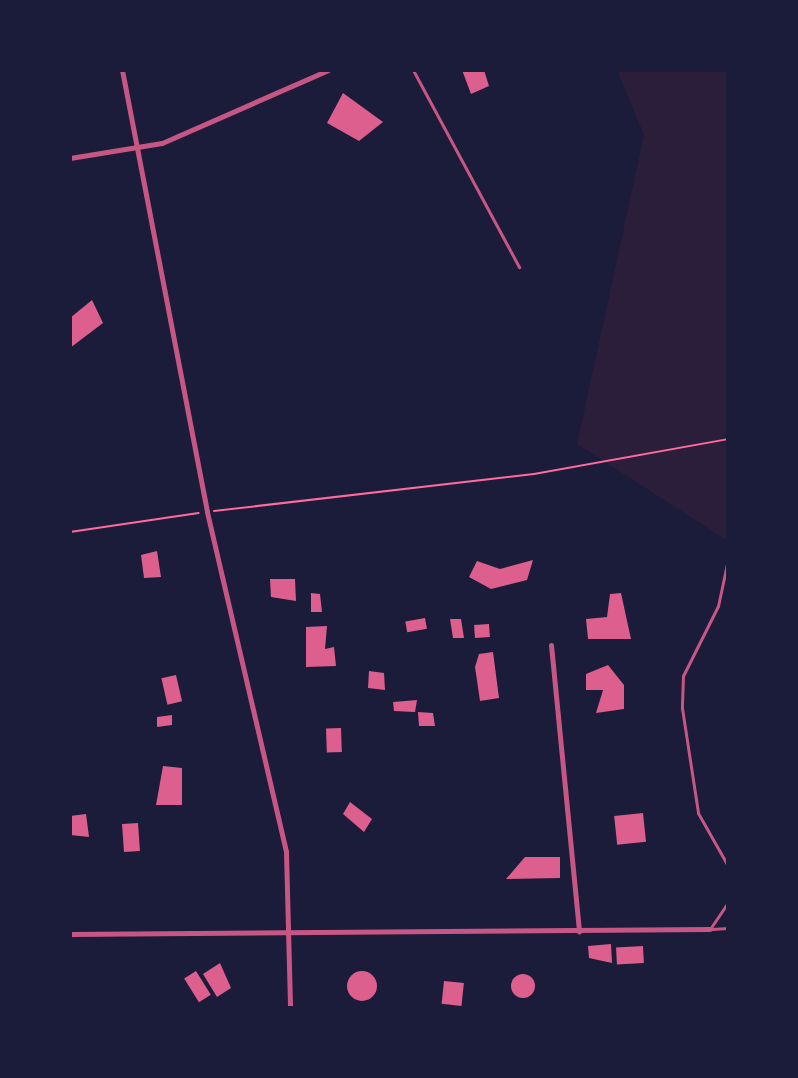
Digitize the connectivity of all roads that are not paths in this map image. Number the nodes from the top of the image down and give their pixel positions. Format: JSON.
{"nodes":[{"id":1,"x":122,"y":70,"type":"edge"},
{"id":2,"x":328,"y":70,"type":"edge"},
{"id":3,"x":413,"y":70,"type":"edge"},
{"id":4,"x":134,"y":151,"type":"junction"},
{"id":5,"x":70,"y":158,"type":"edge"},
{"id":6,"x":519,"y":267,"type":"dead end"},
{"id":7,"x":728,"y":559,"type":"edge"},
{"id":8,"x":551,"y":645,"type":"dead end"},
{"id":9,"x":728,"y":866,"type":"edge"},
{"id":10,"x":728,"y":902,"type":"edge"},
{"id":11,"x":728,"y":928,"type":"edge"},
{"id":12,"x":710,"y":929,"type":"junction"},
{"id":13,"x":291,"y":931,"type":"junction"},
{"id":14,"x":579,"y":932,"type":"junction"},
{"id":15,"x":70,"y":934,"type":"edge"},
{"id":16,"x":290,"y":1008,"type":"edge"}],
"edges":[{"from":1,"to":4,"type":"street"},
{"from":2,"to":4,"type":"street"},
{"from":3,"to":6,"type":"lane"},
{"from":4,"to":5,"type":"street"},
{"from":4,"to":13,"type":"street"},
{"from":7,"to":9,"type":"lane"},
{"from":8,"to":14,"type":"street"},
{"from":10,"to":12,"type":"lane"},
{"from":11,"to":12,"type":"lane"},
{"from":12,"to":14,"type":"street"},
{"from":13,"to":14,"type":"street"},
{"from":13,"to":15,"type":"street"},
{"from":13,"to":16,"type":"street"}]}
